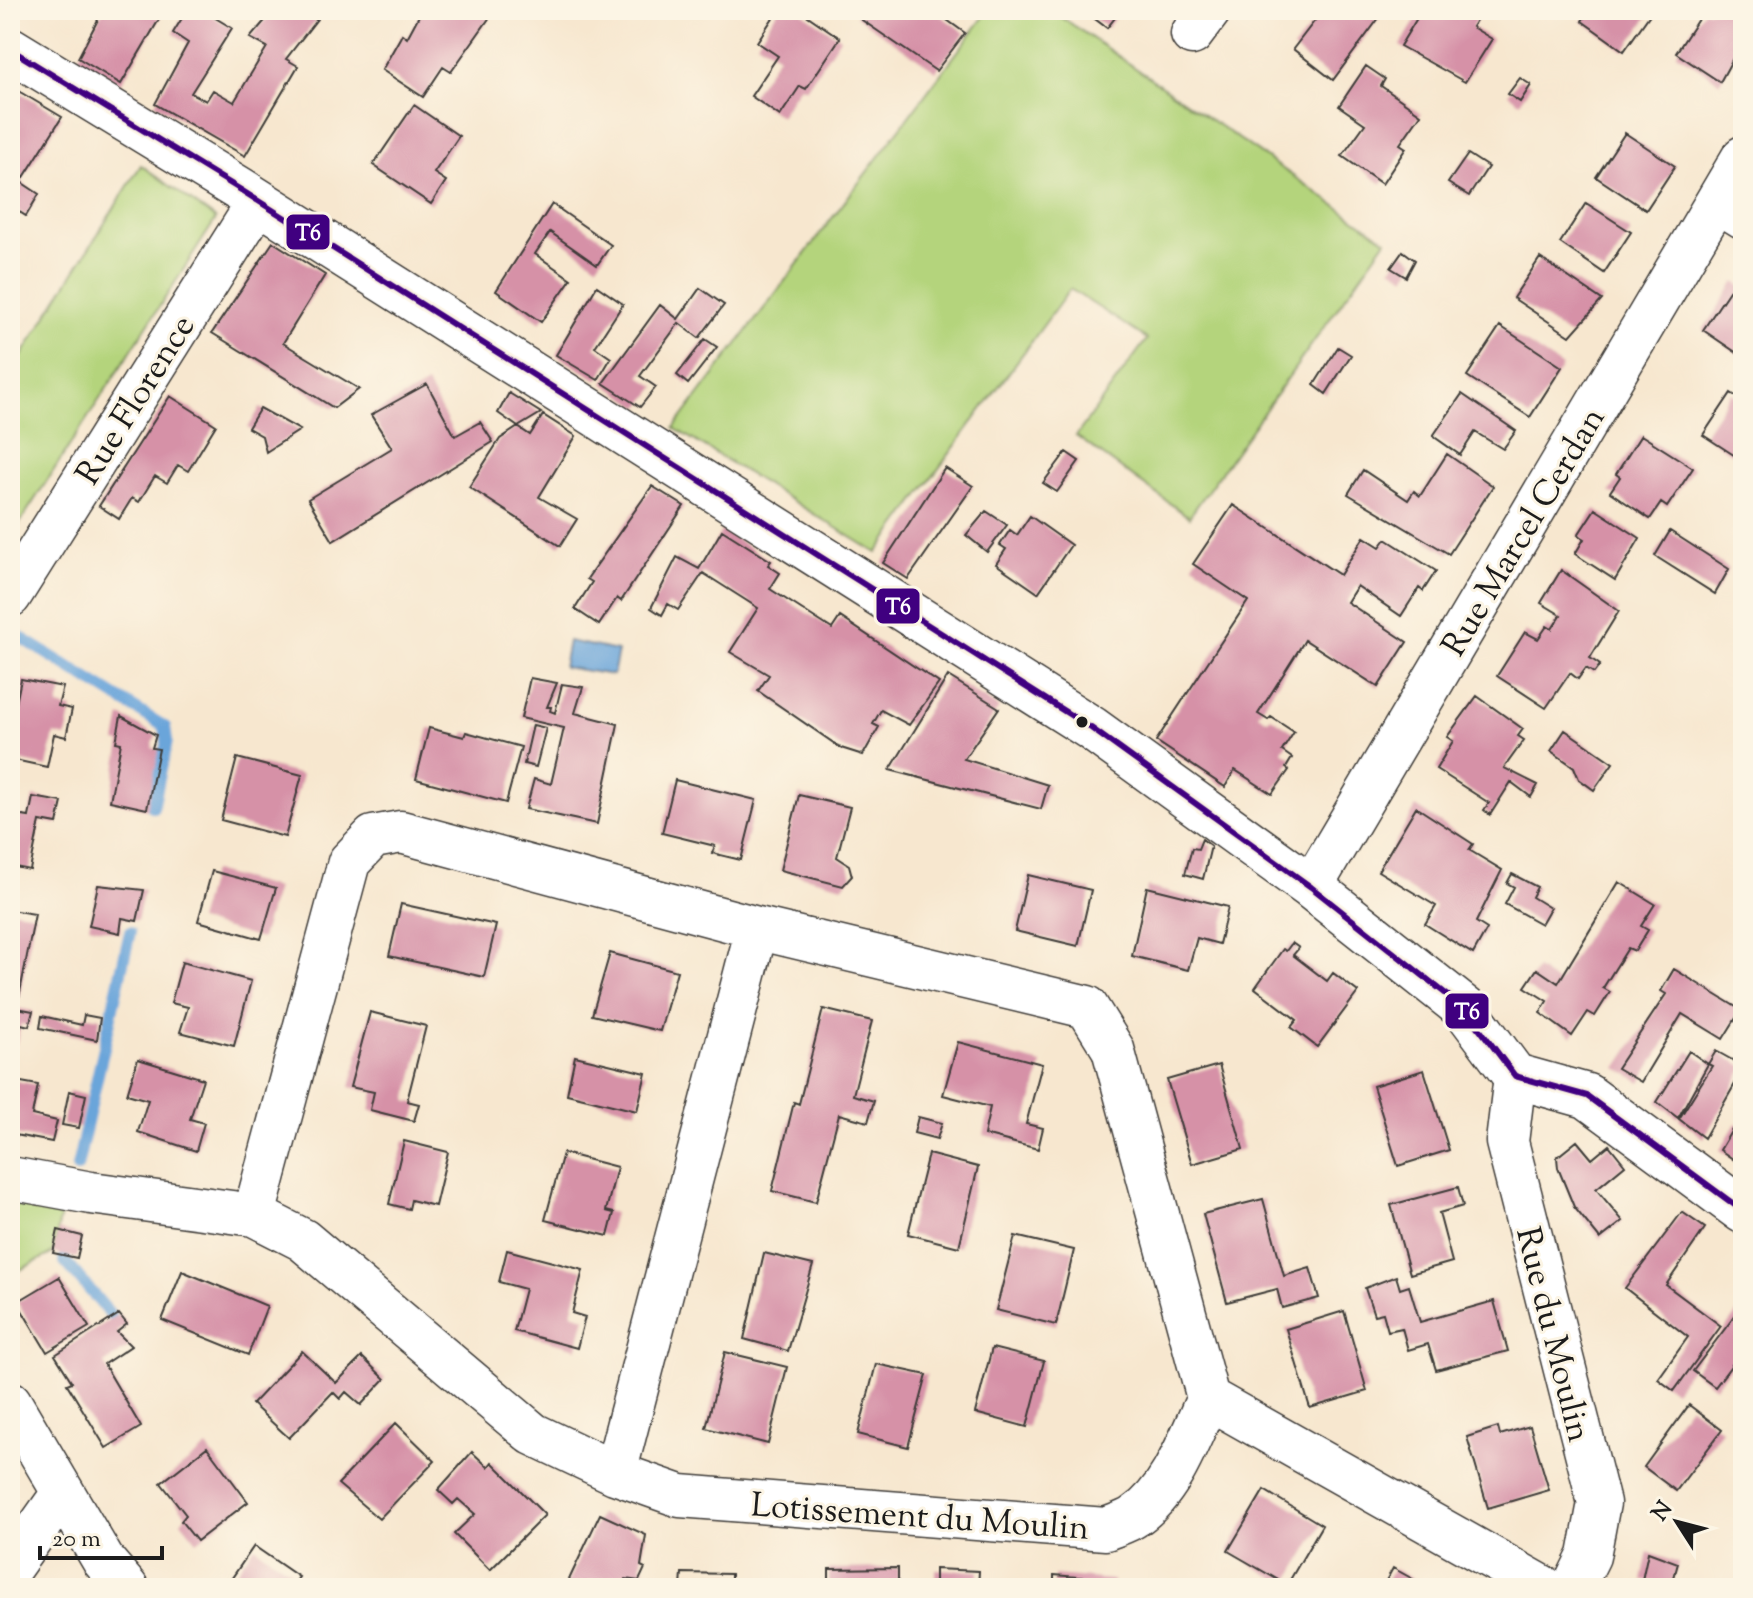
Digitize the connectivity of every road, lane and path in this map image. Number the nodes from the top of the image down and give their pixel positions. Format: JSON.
{"nodes":[{"id":1,"x":10,"y":49,"type":"edge"},
{"id":2,"x":1743,"y":157,"type":"edge"},
{"id":3,"x":259,"y":201,"type":"junction"},
{"id":4,"x":1730,"y":209,"type":"edge"},
{"id":5,"x":10,"y":596,"type":"edge"},
{"id":6,"x":1311,"y":887,"type":"junction"},
{"id":7,"x":757,"y":928,"type":"junction"},
{"id":8,"x":1515,"y":1076,"type":"junction"},
{"id":9,"x":10,"y":1178,"type":"edge"},
{"id":10,"x":1743,"y":1211,"type":"edge"},
{"id":11,"x":254,"y":1215,"type":"junction"},
{"id":12,"x":1208,"y":1398,"type":"junction"},
{"id":13,"x":10,"y":1402,"type":"edge"},
{"id":14,"x":615,"y":1473,"type":"junction"},
{"id":15,"x":63,"y":1493,"type":"junction"},
{"id":16,"x":10,"y":1568,"type":"edge"},
{"id":17,"x":127,"y":1588,"type":"edge"},
{"id":18,"x":1545,"y":1588,"type":"edge"},
{"id":19,"x":1573,"y":1588,"type":"edge"}],
"edges":[{"from":1,"to":3,"type":"street"},
{"from":2,"to":4,"type":"street","name":"Rue Marcel Cerdan"},
{"from":3,"to":5,"type":"street","name":"Rue Florence"},
{"from":3,"to":6,"type":"street"},
{"from":4,"to":6,"type":"street","name":"Rue Marcel Cerdan"},
{"from":6,"to":8,"type":"street"},
{"from":7,"to":11,"type":"street"},
{"from":7,"to":12,"type":"street"},
{"from":7,"to":14,"type":"street"},
{"from":8,"to":10,"type":"street"},
{"from":8,"to":19,"type":"street","name":"Rue du Moulin"},
{"from":9,"to":11,"type":"street","name":"Lotissement du Moulin"},
{"from":11,"to":14,"type":"street","name":"Lotissement du Moulin"},
{"from":12,"to":14,"type":"street","name":"Lotissement du Moulin"},
{"from":12,"to":18,"type":"street"},
{"from":13,"to":15,"type":"street"},
{"from":15,"to":16,"type":"street"},
{"from":15,"to":17,"type":"street"}]}
